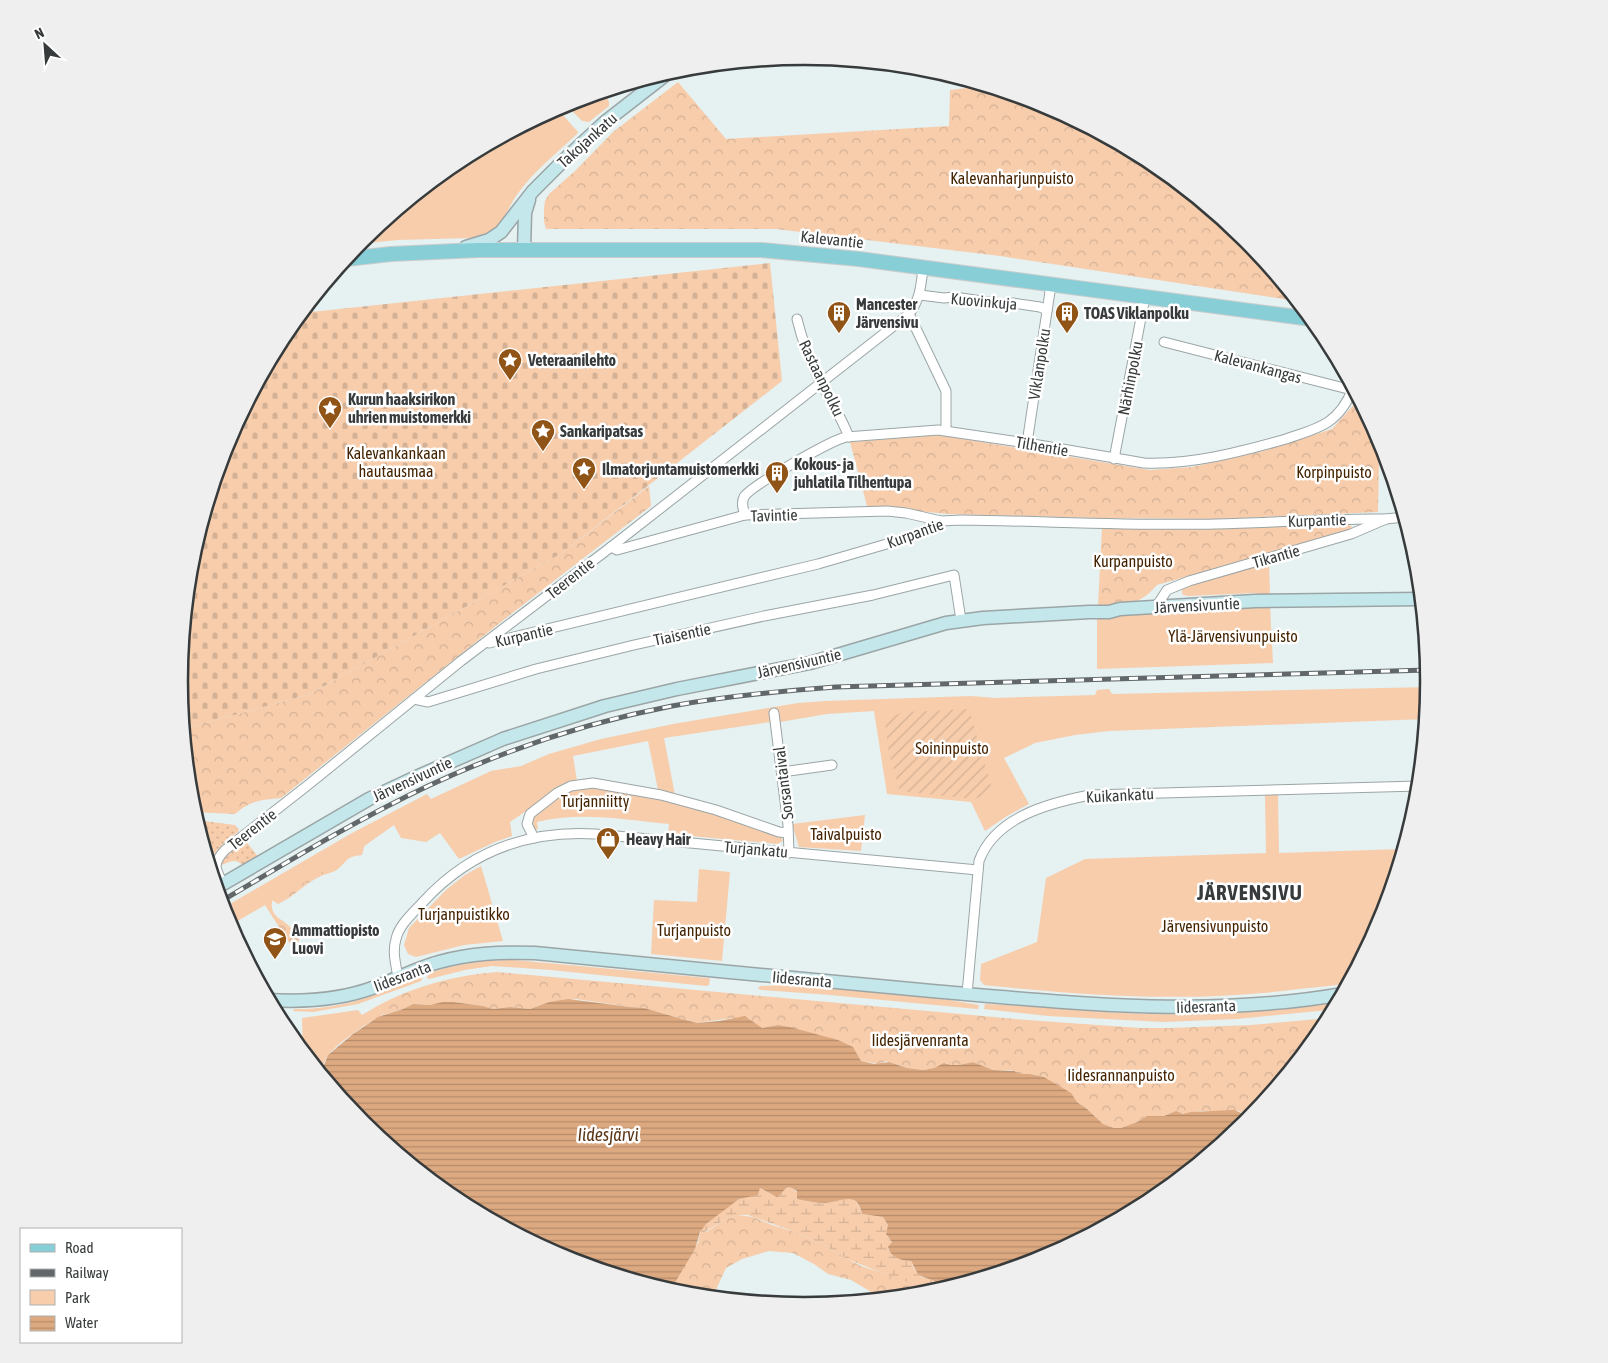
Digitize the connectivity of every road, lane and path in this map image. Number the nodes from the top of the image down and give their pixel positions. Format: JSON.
{"nodes":[{"id":1,"x":652,"y":84,"type":"edge"},
{"id":2,"x":533,"y":191,"type":"junction"},
{"id":3,"x":524,"y":250,"type":"junction"},
{"id":4,"x":444,"y":251,"type":"junction"},
{"id":5,"x":357,"y":258,"type":"edge"},
{"id":6,"x":923,"y":268,"type":"junction"},
{"id":7,"x":1051,"y":285,"type":"junction"},
{"id":8,"x":920,"y":295,"type":"junction"},
{"id":9,"x":1145,"y":297,"type":"junction"},
{"id":10,"x":1047,"y":310,"type":"junction"},
{"id":11,"x":909,"y":314,"type":"junction"},
{"id":12,"x":1301,"y":318,"type":"edge"},
{"id":13,"x":796,"y":319,"type":"dead end"},
{"id":14,"x":1164,"y":342,"type":"dead end"},
{"id":15,"x":820,"y":382,"type":"junction"},
{"id":16,"x":1346,"y":387,"type":"edge"},
{"id":17,"x":1349,"y":394,"type":"edge"},
{"id":18,"x":946,"y":430,"type":"junction"},
{"id":19,"x":849,"y":436,"type":"junction"},
{"id":20,"x":1027,"y":443,"type":"junction"},
{"id":21,"x":1114,"y":459,"type":"junction"},
{"id":22,"x":744,"y":516,"type":"junction"},
{"id":23,"x":1398,"y":518,"type":"edge"},
{"id":24,"x":1386,"y":519,"type":"junction"},
{"id":25,"x":941,"y":522,"type":"junction"},
{"id":26,"x":611,"y":547,"type":"junction"},
{"id":27,"x":1415,"y":599,"type":"edge"},
{"id":28,"x":1156,"y":607,"type":"junction"},
{"id":29,"x":961,"y":620,"type":"junction"},
{"id":30,"x":486,"y":644,"type":"junction"},
{"id":31,"x":414,"y":699,"type":"junction"},
{"id":32,"x":774,"y":713,"type":"dead end"},
{"id":33,"x":832,"y":765,"type":"dead end"},
{"id":34,"x":782,"y":772,"type":"junction"},
{"id":35,"x":1411,"y":786,"type":"edge"},
{"id":36,"x":788,"y":833,"type":"junction"},
{"id":37,"x":534,"y":838,"type":"junction"},
{"id":38,"x":789,"y":852,"type":"junction"},
{"id":39,"x":215,"y":863,"type":"edge"},
{"id":40,"x":978,"y":870,"type":"junction"},
{"id":41,"x":222,"y":885,"type":"edge"},
{"id":42,"x":398,"y":977,"type":"junction"},
{"id":43,"x":967,"y":994,"type":"junction"},
{"id":44,"x":1335,"y":995,"type":"edge"},
{"id":45,"x":276,"y":1000,"type":"edge"}],
"edges":[{"from":1,"to":2,"type":"street","name":"Takojankatu"},
{"from":2,"to":3,"type":"street","name":"Takojankatu"},
{"from":2,"to":4,"type":"street","name":"Takojankatu"},
{"from":3,"to":4,"type":"main road","name":"Kalevantie"},
{"from":3,"to":6,"type":"main road","name":"Kalevantie"},
{"from":4,"to":5,"type":"main road","name":"Kalevantie"},
{"from":6,"to":7,"type":"main road","name":"Kalevantie"},
{"from":6,"to":8,"type":"street","name":"Teerentie"},
{"from":7,"to":9,"type":"main road","name":"Kalevantie"},
{"from":7,"to":10,"type":"street","name":"Viklanpolku"},
{"from":8,"to":10,"type":"street","name":"Kuovinkuja"},
{"from":8,"to":11,"type":"street","name":"Teerentie"},
{"from":9,"to":12,"type":"main road","name":"Kalevantie"},
{"from":9,"to":21,"type":"street","name":"Närhinpolku"},
{"from":10,"to":20,"type":"street","name":"Viklanpolku"},
{"from":11,"to":15,"type":"street","name":"Teerentie"},
{"from":11,"to":18,"type":"street"},
{"from":13,"to":15,"type":"street","name":"Rastaanpolku"},
{"from":14,"to":16,"type":"street","name":"Kalevankangas"},
{"from":15,"to":19,"type":"street","name":"Rastaanpolku"},
{"from":15,"to":26,"type":"street","name":"Teerentie"},
{"from":17,"to":21,"type":"street","name":"Tilhentie"},
{"from":18,"to":19,"type":"street","name":"Tilhentie"},
{"from":18,"to":20,"type":"street","name":"Tilhentie"},
{"from":19,"to":22,"type":"street","name":"Tilhentie"},
{"from":20,"to":21,"type":"street","name":"Tilhentie"},
{"from":22,"to":25,"type":"street","name":"Tavintie"},
{"from":22,"to":26,"type":"street","name":"Tavintie"},
{"from":23,"to":24,"type":"street","name":"Tikantie"},
{"from":24,"to":25,"type":"street","name":"Kurpantie"},
{"from":24,"to":28,"type":"street","name":"Tikantie"},
{"from":25,"to":30,"type":"street","name":"Kurpantie"},
{"from":26,"to":30,"type":"street","name":"Teerentie"},
{"from":27,"to":28,"type":"street","name":"Järvensivuntie"},
{"from":28,"to":29,"type":"street","name":"Järvensivuntie"},
{"from":29,"to":31,"type":"street","name":"Tiaisentie"},
{"from":29,"to":41,"type":"street","name":"Järvensivuntie"},
{"from":30,"to":31,"type":"street","name":"Teerentie"},
{"from":31,"to":39,"type":"street","name":"Teerentie"},
{"from":32,"to":34,"type":"street","name":"Sorsantaival"},
{"from":33,"to":34,"type":"street"},
{"from":34,"to":36,"type":"street","name":"Sorsantaival"},
{"from":35,"to":40,"type":"street","name":"Kuikankatu"},
{"from":36,"to":37,"type":"street","name":"Turjankatu"},
{"from":36,"to":38,"type":"street","name":"Sorsantaival"},
{"from":37,"to":38,"type":"street","name":"Turjankatu"},
{"from":37,"to":42,"type":"street","name":"Turjankatu"},
{"from":38,"to":40,"type":"street","name":"Turjankatu"},
{"from":40,"to":43,"type":"street","name":"Kuikankatu"},
{"from":42,"to":43,"type":"street","name":"Iidesranta"},
{"from":42,"to":45,"type":"street","name":"Iidesranta"},
{"from":43,"to":44,"type":"street","name":"Iidesranta"}]}
